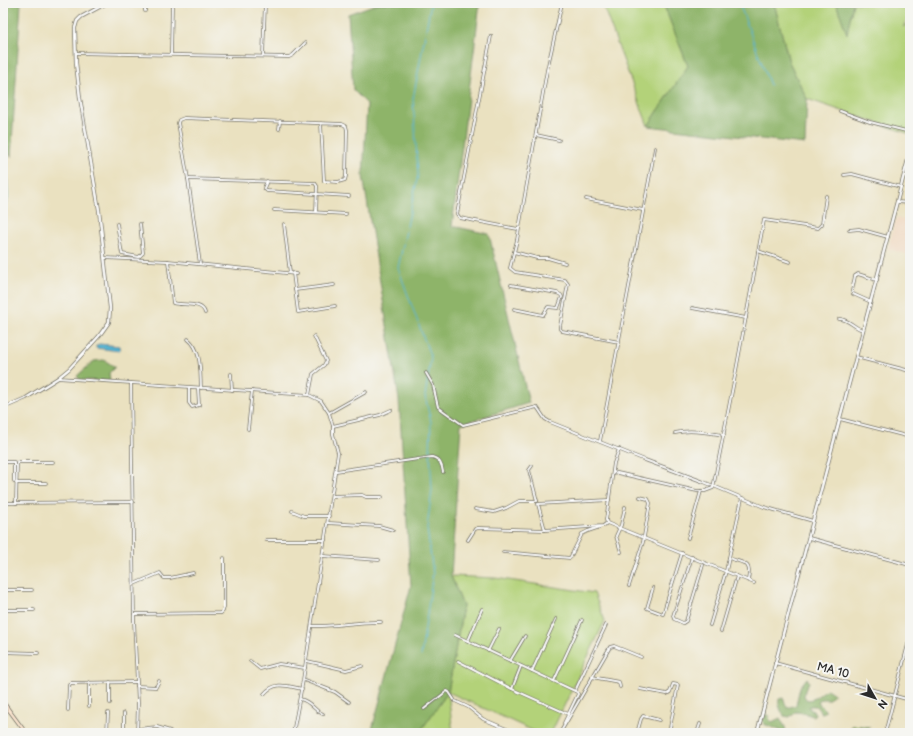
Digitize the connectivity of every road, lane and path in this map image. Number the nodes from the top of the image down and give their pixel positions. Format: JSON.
{"nodes":[{"id":1,"x":107,"y":3,"type":"edge"},
{"id":2,"x":145,"y":3,"type":"edge"},
{"id":3,"x":172,"y":3,"type":"edge"},
{"id":4,"x":265,"y":3,"type":"edge"},
{"id":5,"x":562,"y":3,"type":"edge"},
{"id":6,"x":145,"y":11,"type":"dead end"},
{"id":7,"x":490,"y":36,"type":"dead end"},
{"id":8,"x":305,"y":43,"type":"dead end"},
{"id":9,"x":76,"y":53,"type":"junction"},
{"id":10,"x":171,"y":54,"type":"junction"},
{"id":11,"x":263,"y":56,"type":"junction"},
{"id":12,"x":840,"y":111,"type":"dead end"},
{"id":13,"x":280,"y":121,"type":"junction"},
{"id":14,"x":321,"y":123,"type":"junction"},
{"id":15,"x":279,"y":129,"type":"dead end"},
{"id":16,"x":909,"y":131,"type":"edge"},
{"id":17,"x":536,"y":135,"type":"junction"},
{"id":18,"x":910,"y":135,"type":"edge"},
{"id":19,"x":559,"y":140,"type":"dead end"},
{"id":20,"x":655,"y":148,"type":"dead end"},
{"id":21,"x":910,"y":152,"type":"edge"},
{"id":22,"x":844,"y":175,"type":"dead end"},
{"id":23,"x":188,"y":178,"type":"junction"},
{"id":24,"x":267,"y":181,"type":"junction"},
{"id":25,"x":901,"y":187,"type":"junction"},
{"id":26,"x":317,"y":194,"type":"junction"},
{"id":27,"x":349,"y":196,"type":"dead end"},
{"id":28,"x":826,"y":196,"type":"dead end"},
{"id":29,"x":586,"y":199,"type":"dead end"},
{"id":30,"x":897,"y":202,"type":"junction"},
{"id":31,"x":910,"y":203,"type":"edge"},
{"id":32,"x":274,"y":210,"type":"dead end"},
{"id":33,"x":643,"y":210,"type":"junction"},
{"id":34,"x":316,"y":212,"type":"junction"},
{"id":35,"x":346,"y":214,"type":"dead end"},
{"id":36,"x":117,"y":224,"type":"dead end"},
{"id":37,"x":140,"y":224,"type":"dead end"},
{"id":38,"x":284,"y":224,"type":"dead end"},
{"id":39,"x":518,"y":229,"type":"junction"},
{"id":40,"x":849,"y":230,"type":"dead end"},
{"id":41,"x":888,"y":237,"type":"junction"},
{"id":42,"x":758,"y":251,"type":"junction"},
{"id":43,"x":514,"y":252,"type":"junction"},
{"id":44,"x":133,"y":256,"type":"junction"},
{"id":45,"x":105,"y":258,"type":"junction"},
{"id":46,"x":133,"y":260,"type":"junction"},
{"id":47,"x":168,"y":261,"type":"junction"},
{"id":48,"x":790,"y":262,"type":"dead end"},
{"id":49,"x":565,"y":263,"type":"dead end"},
{"id":50,"x":200,"y":264,"type":"junction"},
{"id":51,"x":292,"y":273,"type":"junction"},
{"id":52,"x":296,"y":274,"type":"dead end"},
{"id":53,"x":877,"y":280,"type":"junction"},
{"id":54,"x":334,"y":285,"type":"dead end"},
{"id":55,"x":511,"y":285,"type":"dead end"},
{"id":56,"x":295,"y":290,"type":"junction"},
{"id":57,"x":871,"y":302,"type":"junction"},
{"id":58,"x":336,"y":306,"type":"dead end"},
{"id":59,"x":558,"y":308,"type":"junction"},
{"id":60,"x":564,"y":308,"type":"junction"},
{"id":61,"x":692,"y":308,"type":"dead end"},
{"id":62,"x":514,"y":309,"type":"dead end"},
{"id":63,"x":206,"y":313,"type":"dead end"},
{"id":64,"x":746,"y":318,"type":"junction"},
{"id":65,"x":839,"y":319,"type":"dead end"},
{"id":66,"x":863,"y":330,"type":"junction"},
{"id":67,"x":314,"y":336,"type":"dead end"},
{"id":68,"x":188,"y":339,"type":"dead end"},
{"id":69,"x":619,"y":342,"type":"junction"},
{"id":70,"x":856,"y":357,"type":"junction"},
{"id":71,"x":910,"y":371,"type":"edge"},
{"id":72,"x":426,"y":373,"type":"dead end"},
{"id":73,"x":231,"y":374,"type":"dead end"},
{"id":74,"x":58,"y":378,"type":"junction"},
{"id":75,"x":131,"y":383,"type":"junction"},
{"id":76,"x":189,"y":388,"type":"junction"},
{"id":77,"x":200,"y":388,"type":"junction"},
{"id":78,"x":232,"y":390,"type":"junction"},
{"id":79,"x":252,"y":391,"type":"junction"},
{"id":80,"x":366,"y":392,"type":"dead end"},
{"id":81,"x":309,"y":395,"type":"junction"},
{"id":82,"x":3,"y":408,"type":"edge"},
{"id":83,"x":391,"y":410,"type":"dead end"},
{"id":84,"x":329,"y":413,"type":"junction"},
{"id":85,"x":840,"y":419,"type":"junction"},
{"id":86,"x":333,"y":426,"type":"junction"},
{"id":87,"x":248,"y":429,"type":"dead end"},
{"id":88,"x":675,"y":433,"type":"dead end"},
{"id":89,"x":724,"y":436,"type":"junction"},
{"id":90,"x":910,"y":437,"type":"edge"},
{"id":91,"x":600,"y":442,"type":"junction"},
{"id":92,"x":619,"y":449,"type":"junction"},
{"id":93,"x":3,"y":462,"type":"edge"},
{"id":94,"x":53,"y":462,"type":"dead end"},
{"id":95,"x":532,"y":466,"type":"dead end"},
{"id":96,"x":336,"y":471,"type":"junction"},
{"id":97,"x":444,"y":472,"type":"dead end"},
{"id":98,"x":613,"y":472,"type":"junction"},
{"id":99,"x":15,"y":482,"type":"junction"},
{"id":100,"x":46,"y":482,"type":"dead end"},
{"id":101,"x":714,"y":486,"type":"junction"},
{"id":102,"x":701,"y":491,"type":"junction"},
{"id":103,"x":332,"y":496,"type":"junction"},
{"id":104,"x":382,"y":497,"type":"dead end"},
{"id":105,"x":640,"y":497,"type":"dead end"},
{"id":106,"x":742,"y":498,"type":"junction"},
{"id":107,"x":609,"y":500,"type":"junction"},
{"id":108,"x":134,"y":502,"type":"junction"},
{"id":109,"x":3,"y":503,"type":"edge"},
{"id":110,"x":16,"y":503,"type":"junction"},
{"id":111,"x":537,"y":503,"type":"junction"},
{"id":112,"x":625,"y":507,"type":"dead end"},
{"id":113,"x":475,"y":509,"type":"dead end"},
{"id":114,"x":292,"y":511,"type":"dead end"},
{"id":115,"x":329,"y":516,"type":"junction"},
{"id":116,"x":813,"y":521,"type":"junction"},
{"id":117,"x":328,"y":523,"type":"junction"},
{"id":118,"x":607,"y":523,"type":"junction"},
{"id":119,"x":603,"y":526,"type":"junction"},
{"id":120,"x":619,"y":528,"type":"junction"},
{"id":121,"x":393,"y":530,"type":"dead end"},
{"id":122,"x":545,"y":530,"type":"junction"},
{"id":123,"x":644,"y":538,"type":"junction"},
{"id":124,"x":688,"y":538,"type":"dead end"},
{"id":125,"x":809,"y":538,"type":"junction"},
{"id":126,"x":266,"y":540,"type":"dead end"},
{"id":127,"x":325,"y":540,"type":"junction"},
{"id":128,"x":468,"y":540,"type":"dead end"},
{"id":129,"x":503,"y":552,"type":"dead end"},
{"id":130,"x":620,"y":552,"type":"dead end"},
{"id":131,"x":682,"y":553,"type":"junction"},
{"id":132,"x":323,"y":556,"type":"junction"},
{"id":133,"x":692,"y":557,"type":"junction"},
{"id":134,"x":224,"y":558,"type":"dead end"},
{"id":135,"x":729,"y":558,"type":"junction"},
{"id":136,"x":378,"y":560,"type":"dead end"},
{"id":137,"x":703,"y":565,"type":"dead end"},
{"id":138,"x":910,"y":565,"type":"edge"},
{"id":139,"x":726,"y":571,"type":"junction"},
{"id":140,"x":193,"y":573,"type":"dead end"},
{"id":141,"x":737,"y":576,"type":"junction"},
{"id":142,"x":748,"y":580,"type":"junction"},
{"id":143,"x":754,"y":583,"type":"dead end"},
{"id":144,"x":134,"y":584,"type":"junction"},
{"id":145,"x":629,"y":586,"type":"dead end"},
{"id":146,"x":653,"y":588,"type":"dead end"},
{"id":147,"x":3,"y":590,"type":"edge"},
{"id":148,"x":32,"y":590,"type":"dead end"},
{"id":149,"x":482,"y":609,"type":"dead end"},
{"id":150,"x":3,"y":610,"type":"edge"},
{"id":151,"x":34,"y":610,"type":"dead end"},
{"id":152,"x":134,"y":614,"type":"junction"},
{"id":153,"x":556,"y":619,"type":"dead end"},
{"id":154,"x":582,"y":620,"type":"dead end"},
{"id":155,"x":381,"y":622,"type":"dead end"},
{"id":156,"x":606,"y":625,"type":"dead end"},
{"id":157,"x":710,"y":625,"type":"dead end"},
{"id":158,"x":312,"y":626,"type":"junction"},
{"id":159,"x":499,"y":629,"type":"dead end"},
{"id":160,"x":721,"y":631,"type":"dead end"},
{"id":161,"x":456,"y":635,"type":"dead end"},
{"id":162,"x":525,"y":636,"type":"dead end"},
{"id":163,"x":910,"y":637,"type":"edge"},
{"id":164,"x":468,"y":641,"type":"junction"},
{"id":165,"x":488,"y":651,"type":"junction"},
{"id":166,"x":3,"y":652,"type":"edge"},
{"id":167,"x":38,"y":654,"type":"dead end"},
{"id":168,"x":642,"y":657,"type":"dead end"},
{"id":169,"x":250,"y":661,"type":"dead end"},
{"id":170,"x":306,"y":661,"type":"junction"},
{"id":171,"x":458,"y":661,"type":"dead end"},
{"id":172,"x":510,"y":661,"type":"junction"},
{"id":173,"x":775,"y":663,"type":"junction"},
{"id":174,"x":362,"y":666,"type":"dead end"},
{"id":175,"x":521,"y":666,"type":"junction"},
{"id":176,"x":305,"y":668,"type":"junction"},
{"id":177,"x":532,"y":671,"type":"junction"},
{"id":178,"x":592,"y":677,"type":"junction"},
{"id":179,"x":303,"y":680,"type":"junction"},
{"id":180,"x":159,"y":681,"type":"dead end"},
{"id":181,"x":89,"y":682,"type":"junction"},
{"id":182,"x":110,"y":682,"type":"junction"},
{"id":183,"x":136,"y":682,"type":"junction"},
{"id":184,"x":554,"y":682,"type":"junction"},
{"id":185,"x":136,"y":686,"type":"junction"},
{"id":186,"x":620,"y":687,"type":"dead end"},
{"id":187,"x":302,"y":689,"type":"junction"},
{"id":188,"x":512,"y":689,"type":"junction"},
{"id":189,"x":640,"y":689,"type":"dead end"},
{"id":190,"x":575,"y":692,"type":"junction"},
{"id":191,"x":264,"y":694,"type":"dead end"},
{"id":192,"x":895,"y":695,"type":"junction"},
{"id":193,"x":300,"y":699,"type":"junction"},
{"id":194,"x":910,"y":700,"type":"edge"},
{"id":195,"x":3,"y":702,"type":"edge"},
{"id":196,"x":349,"y":702,"type":"dead end"},
{"id":197,"x":110,"y":703,"type":"dead end"},
{"id":198,"x":89,"y":706,"type":"dead end"},
{"id":199,"x":424,"y":709,"type":"dead end"},
{"id":200,"x":68,"y":710,"type":"dead end"},
{"id":201,"x":108,"y":713,"type":"dead end"},
{"id":202,"x":124,"y":713,"type":"dead end"},
{"id":203,"x":323,"y":714,"type":"dead end"},
{"id":204,"x":568,"y":714,"type":"junction"},
{"id":205,"x":659,"y":720,"type":"dead end"},
{"id":206,"x":565,"y":724,"type":"junction"},
{"id":207,"x":700,"y":724,"type":"dead end"},
{"id":208,"x":137,"y":729,"type":"junction"},
{"id":209,"x":170,"y":731,"type":"dead end"},
{"id":210,"x":26,"y":733,"type":"edge"},
{"id":211,"x":107,"y":733,"type":"edge"},
{"id":212,"x":124,"y":733,"type":"edge"},
{"id":213,"x":137,"y":733,"type":"edge"},
{"id":214,"x":293,"y":733,"type":"edge"},
{"id":215,"x":516,"y":733,"type":"edge"},
{"id":216,"x":560,"y":733,"type":"edge"},
{"id":217,"x":636,"y":733,"type":"edge"},
{"id":218,"x":669,"y":733,"type":"edge"},
{"id":219,"x":698,"y":733,"type":"edge"},
{"id":220,"x":757,"y":733,"type":"edge"},
{"id":221,"x":885,"y":733,"type":"edge"}],
"edges":[{"from":1,"to":9,"type":"street"},
{"from":2,"to":6,"type":"street"},
{"from":3,"to":10,"type":"street"},
{"from":4,"to":11,"type":"street"},
{"from":5,"to":17,"type":"street"},
{"from":7,"to":39,"type":"street"},
{"from":8,"to":11,"type":"street"},
{"from":9,"to":10,"type":"street"},
{"from":9,"to":45,"type":"street"},
{"from":10,"to":11,"type":"street"},
{"from":12,"to":16,"type":"street"},
{"from":13,"to":14,"type":"street"},
{"from":13,"to":15,"type":"street"},
{"from":13,"to":23,"type":"street"},
{"from":14,"to":14,"type":"street"},
{"from":16,"to":18,"type":"street"},
{"from":17,"to":19,"type":"street"},
{"from":17,"to":39,"type":"street"},
{"from":20,"to":33,"type":"street"},
{"from":21,"to":25,"type":"street"},
{"from":22,"to":25,"type":"street"},
{"from":23,"to":24,"type":"street"},
{"from":23,"to":50,"type":"street"},
{"from":24,"to":26,"type":"street"},
{"from":24,"to":26,"type":"street"},
{"from":25,"to":30,"type":"street"},
{"from":26,"to":27,"type":"street"},
{"from":26,"to":34,"type":"street"},
{"from":28,"to":42,"type":"street"},
{"from":29,"to":33,"type":"street"},
{"from":30,"to":31,"type":"street"},
{"from":30,"to":41,"type":"street"},
{"from":32,"to":34,"type":"street"},
{"from":33,"to":69,"type":"street"},
{"from":34,"to":35,"type":"street"},
{"from":36,"to":44,"type":"street"},
{"from":37,"to":44,"type":"street"},
{"from":38,"to":51,"type":"street"},
{"from":39,"to":43,"type":"street"},
{"from":40,"to":41,"type":"street"},
{"from":41,"to":53,"type":"street"},
{"from":42,"to":48,"type":"street"},
{"from":42,"to":64,"type":"street"},
{"from":43,"to":49,"type":"street"},
{"from":43,"to":60,"type":"street"},
{"from":44,"to":46,"type":"street"},
{"from":45,"to":46,"type":"street"},
{"from":45,"to":74,"type":"street"},
{"from":46,"to":47,"type":"street"},
{"from":47,"to":50,"type":"street"},
{"from":47,"to":63,"type":"street"},
{"from":50,"to":51,"type":"street"},
{"from":51,"to":52,"type":"street"},
{"from":51,"to":56,"type":"street"},
{"from":53,"to":57,"type":"street"},
{"from":53,"to":57,"type":"street"},
{"from":54,"to":56,"type":"street"},
{"from":55,"to":59,"type":"street"},
{"from":56,"to":58,"type":"street"},
{"from":57,"to":66,"type":"street"},
{"from":59,"to":60,"type":"street"},
{"from":59,"to":62,"type":"street"},
{"from":60,"to":69,"type":"street"},
{"from":61,"to":64,"type":"street"},
{"from":64,"to":89,"type":"street"},
{"from":65,"to":66,"type":"street"},
{"from":66,"to":70,"type":"street"},
{"from":67,"to":81,"type":"street"},
{"from":68,"to":77,"type":"street"},
{"from":69,"to":91,"type":"street"},
{"from":70,"to":71,"type":"street"},
{"from":70,"to":85,"type":"street"},
{"from":72,"to":91,"type":"street"},
{"from":73,"to":78,"type":"street"},
{"from":74,"to":75,"type":"street"},
{"from":74,"to":82,"type":"street"},
{"from":75,"to":76,"type":"street"},
{"from":75,"to":108,"type":"street"},
{"from":76,"to":77,"type":"street"},
{"from":76,"to":77,"type":"street"},
{"from":77,"to":78,"type":"street"},
{"from":78,"to":79,"type":"street"},
{"from":79,"to":81,"type":"street"},
{"from":79,"to":87,"type":"street"},
{"from":80,"to":84,"type":"street"},
{"from":81,"to":84,"type":"street"},
{"from":83,"to":86,"type":"street"},
{"from":84,"to":86,"type":"street"},
{"from":85,"to":90,"type":"street"},
{"from":85,"to":116,"type":"street"},
{"from":86,"to":96,"type":"street"},
{"from":88,"to":89,"type":"street"},
{"from":89,"to":101,"type":"street"},
{"from":91,"to":92,"type":"street"},
{"from":92,"to":98,"type":"street"},
{"from":92,"to":101,"type":"street"},
{"from":93,"to":99,"type":"street"},
{"from":94,"to":99,"type":"street"},
{"from":95,"to":111,"type":"street"},
{"from":96,"to":97,"type":"street"},
{"from":96,"to":103,"type":"street"},
{"from":98,"to":102,"type":"street"},
{"from":98,"to":107,"type":"street"},
{"from":99,"to":100,"type":"street"},
{"from":99,"to":110,"type":"street"},
{"from":101,"to":102,"type":"street"},
{"from":101,"to":106,"type":"street"},
{"from":102,"to":124,"type":"street"},
{"from":103,"to":104,"type":"street"},
{"from":103,"to":115,"type":"street"},
{"from":105,"to":123,"type":"street"},
{"from":106,"to":116,"type":"street"},
{"from":106,"to":135,"type":"street"},
{"from":107,"to":111,"type":"street"},
{"from":107,"to":118,"type":"street"},
{"from":108,"to":110,"type":"street"},
{"from":108,"to":144,"type":"street"},
{"from":109,"to":110,"type":"street"},
{"from":111,"to":113,"type":"street"},
{"from":111,"to":122,"type":"street"},
{"from":112,"to":120,"type":"street"},
{"from":114,"to":115,"type":"street"},
{"from":115,"to":117,"type":"street"},
{"from":116,"to":125,"type":"street"},
{"from":117,"to":121,"type":"street"},
{"from":117,"to":127,"type":"street"},
{"from":118,"to":119,"type":"street"},
{"from":118,"to":120,"type":"street"},
{"from":119,"to":122,"type":"street"},
{"from":119,"to":129,"type":"street"},
{"from":120,"to":123,"type":"street"},
{"from":120,"to":130,"type":"street"},
{"from":122,"to":128,"type":"street"},
{"from":123,"to":131,"type":"street"},
{"from":123,"to":145,"type":"street"},
{"from":125,"to":138,"type":"street"},
{"from":125,"to":173,"type":"street"},
{"from":126,"to":127,"type":"street"},
{"from":127,"to":132,"type":"street"},
{"from":131,"to":133,"type":"street"},
{"from":131,"to":146,"type":"street"},
{"from":132,"to":136,"type":"street"},
{"from":132,"to":158,"type":"street"},
{"from":133,"to":137,"type":"street"},
{"from":133,"to":139,"type":"street"},
{"from":134,"to":152,"type":"street"},
{"from":135,"to":139,"type":"street"},
{"from":135,"to":142,"type":"street"},
{"from":139,"to":141,"type":"street"},
{"from":139,"to":157,"type":"street"},
{"from":140,"to":144,"type":"street"},
{"from":141,"to":142,"type":"street"},
{"from":141,"to":160,"type":"street"},
{"from":142,"to":143,"type":"street"},
{"from":144,"to":152,"type":"street"},
{"from":147,"to":148,"type":"street"},
{"from":149,"to":164,"type":"street"},
{"from":150,"to":151,"type":"street"},
{"from":152,"to":183,"type":"street"},
{"from":153,"to":177,"type":"street"},
{"from":154,"to":184,"type":"street"},
{"from":155,"to":158,"type":"street"},
{"from":156,"to":190,"type":"street"},
{"from":158,"to":170,"type":"street"},
{"from":159,"to":165,"type":"street"},
{"from":161,"to":164,"type":"street"},
{"from":162,"to":172,"type":"street"},
{"from":163,"to":192,"type":"street"},
{"from":164,"to":165,"type":"street"},
{"from":165,"to":172,"type":"street"},
{"from":166,"to":167,"type":"street"},
{"from":168,"to":178,"type":"street"},
{"from":169,"to":176,"type":"street"},
{"from":170,"to":174,"type":"street"},
{"from":170,"to":176,"type":"street"},
{"from":171,"to":188,"type":"street"},
{"from":172,"to":175,"type":"street"},
{"from":173,"to":192,"type":"street","name":"MA 10"},
{"from":173,"to":220,"type":"street"},
{"from":175,"to":177,"type":"street"},
{"from":175,"to":188,"type":"street"},
{"from":176,"to":179,"type":"street"},
{"from":177,"to":184,"type":"street"},
{"from":178,"to":186,"type":"street"},
{"from":178,"to":206,"type":"street"},
{"from":179,"to":187,"type":"street"},
{"from":179,"to":196,"type":"street"},
{"from":180,"to":185,"type":"street"},
{"from":181,"to":182,"type":"street"},
{"from":181,"to":198,"type":"street"},
{"from":181,"to":200,"type":"street"},
{"from":182,"to":183,"type":"street"},
{"from":182,"to":197,"type":"street"},
{"from":183,"to":185,"type":"street"},
{"from":184,"to":190,"type":"street"},
{"from":185,"to":208,"type":"street"},
{"from":187,"to":191,"type":"street"},
{"from":187,"to":193,"type":"street"},
{"from":188,"to":204,"type":"street"},
{"from":189,"to":218,"type":"street"},
{"from":190,"to":204,"type":"street"},
{"from":192,"to":194,"type":"street","name":"MA 10"},
{"from":192,"to":221,"type":"street"},
{"from":193,"to":203,"type":"street"},
{"from":193,"to":214,"type":"street"},
{"from":195,"to":210,"type":"main road"},
{"from":199,"to":215,"type":"street"},
{"from":201,"to":211,"type":"street"},
{"from":202,"to":212,"type":"street"},
{"from":204,"to":206,"type":"street"},
{"from":205,"to":217,"type":"street"},
{"from":206,"to":216,"type":"street"},
{"from":207,"to":219,"type":"street"},
{"from":208,"to":209,"type":"street"},
{"from":208,"to":213,"type":"street"}]}
